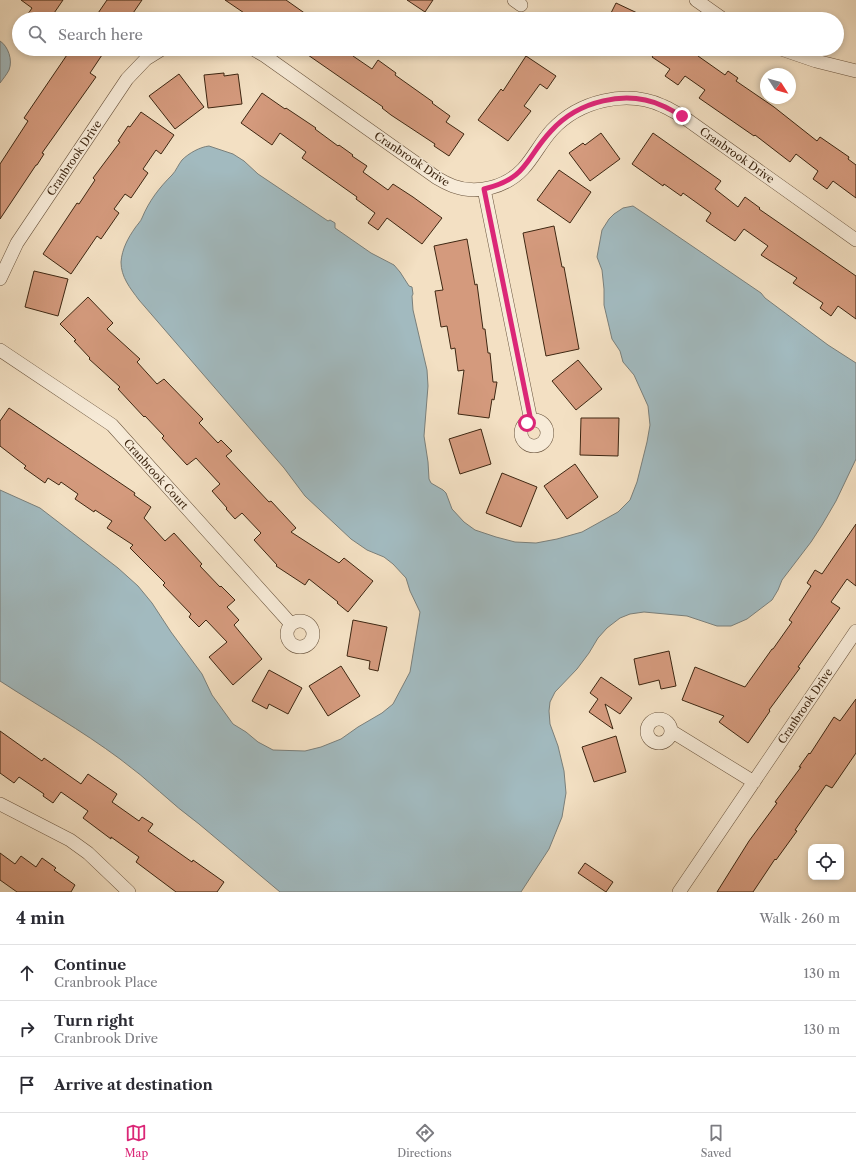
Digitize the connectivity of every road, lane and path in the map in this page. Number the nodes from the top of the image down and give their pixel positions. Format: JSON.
{"nodes":[{"id":1,"x":696,"y":0,"type":"edge"},
{"id":2,"x":713,"y":12,"type":"edge"},
{"id":3,"x":151,"y":56,"type":"edge"},
{"id":4,"x":265,"y":56,"type":"edge"},
{"id":5,"x":801,"y":56,"type":"edge"},
{"id":6,"x":856,"y":71,"type":"edge"},
{"id":7,"x":484,"y":189,"type":"junction"},
{"id":8,"x":856,"y":240,"type":"edge"},
{"id":9,"x":0,"y":279,"type":"edge"},
{"id":10,"x":0,"y":350,"type":"edge"},
{"id":11,"x":531,"y":421,"type":"dead end"},
{"id":12,"x":291,"y":624,"type":"dead end"},
{"id":13,"x":856,"y":631,"type":"edge"},
{"id":14,"x":671,"y":730,"type":"dead end"},
{"id":15,"x":754,"y":782,"type":"junction"},
{"id":16,"x":0,"y":804,"type":"edge"},
{"id":17,"x":129,"y":892,"type":"edge"},
{"id":18,"x":679,"y":892,"type":"edge"}],
"edges":[{"from":1,"to":2,"type":"street"},
{"from":3,"to":9,"type":"street","name":"Cranbrook Drive"},
{"from":4,"to":7,"type":"street","name":"Cranbrook Drive"},
{"from":5,"to":6,"type":"street"},
{"from":7,"to":8,"type":"street","name":"Cranbrook Drive"},
{"from":7,"to":11,"type":"street"},
{"from":10,"to":12,"type":"street","name":"Cranbrook Court"},
{"from":13,"to":15,"type":"street","name":"Cranbrook Drive"},
{"from":14,"to":15,"type":"street"},
{"from":15,"to":18,"type":"street","name":"Cranbrook Drive"},
{"from":16,"to":17,"type":"street"}]}
